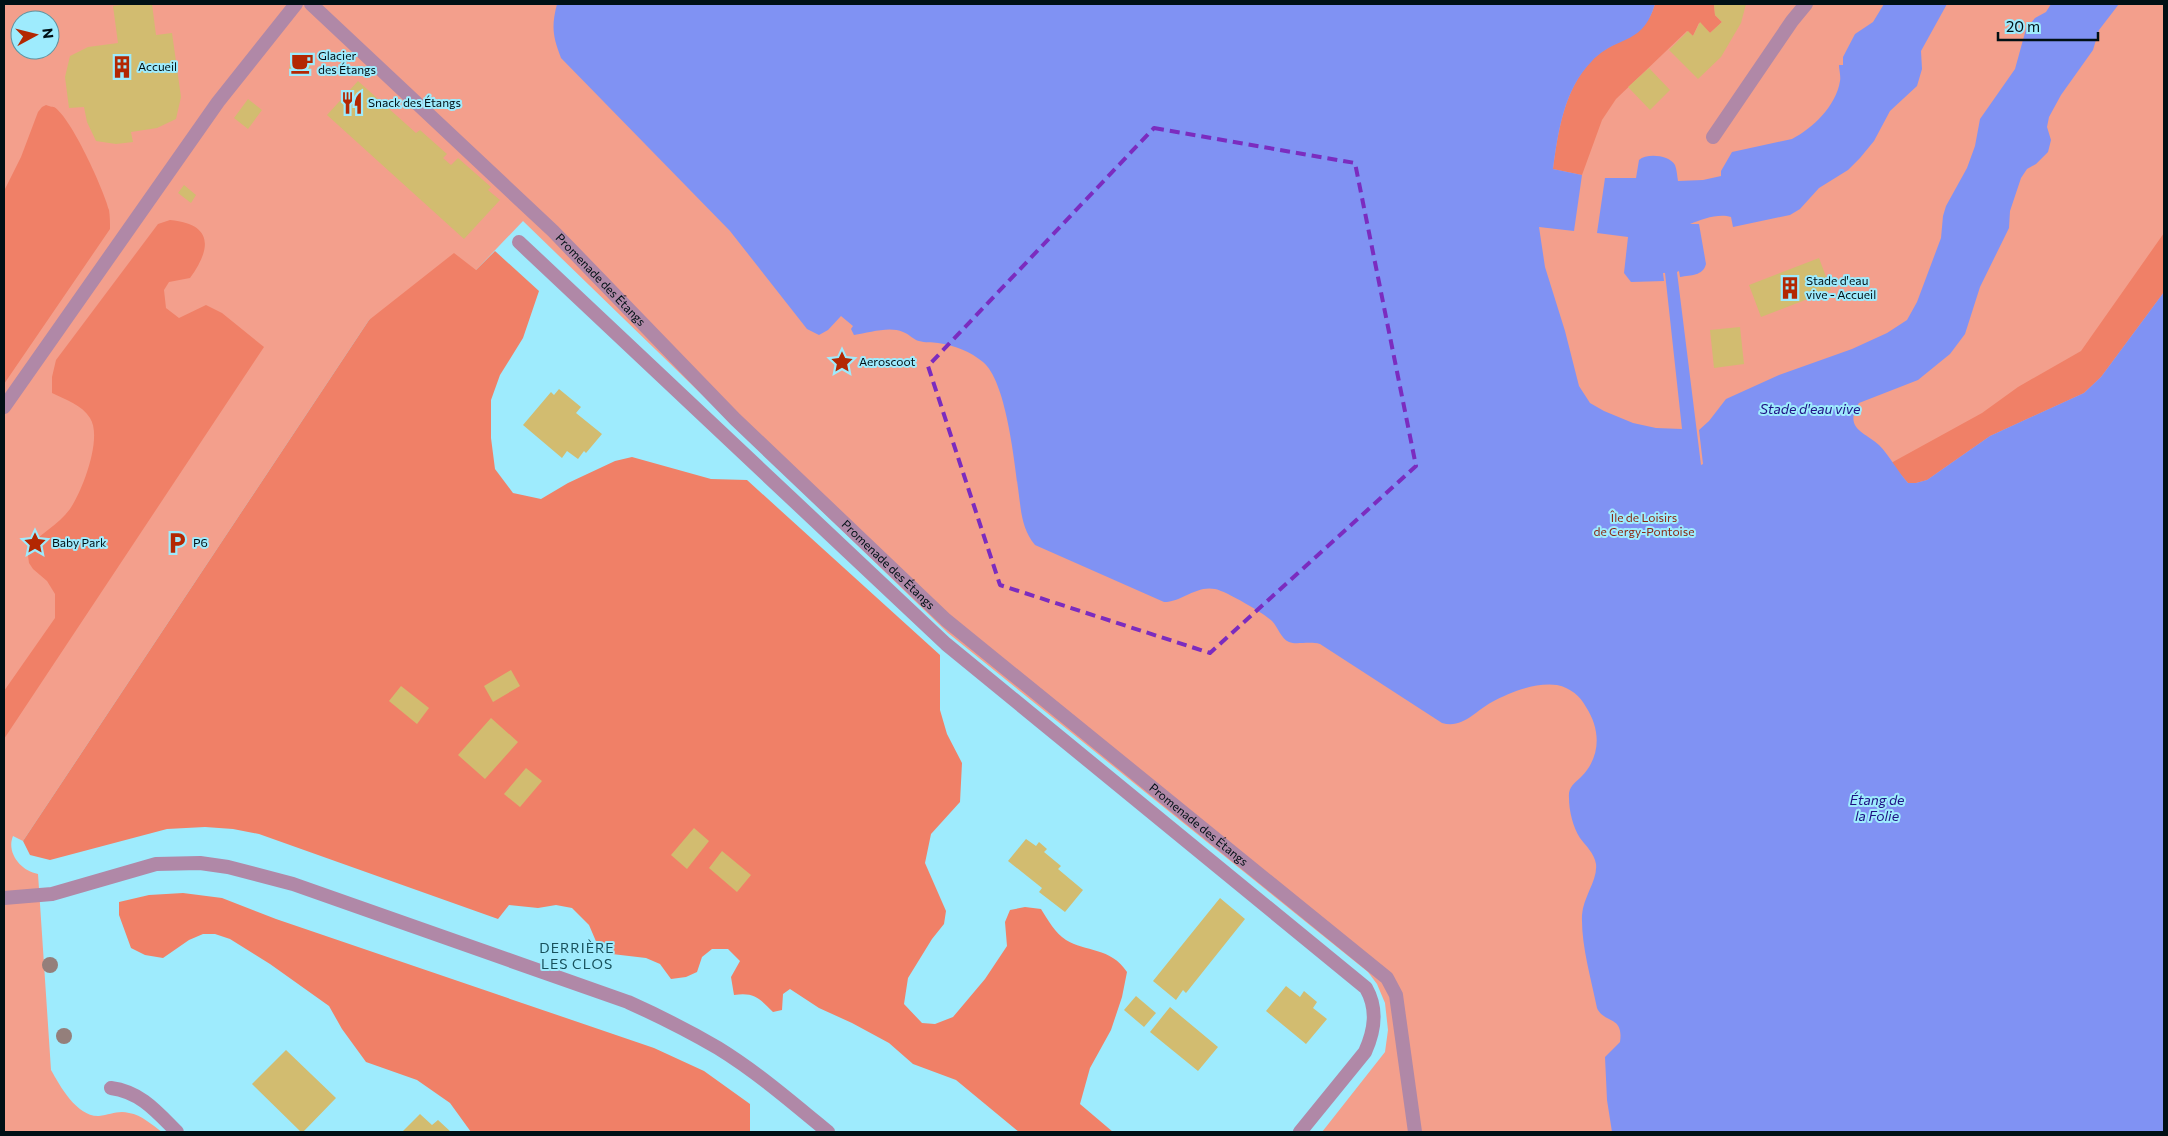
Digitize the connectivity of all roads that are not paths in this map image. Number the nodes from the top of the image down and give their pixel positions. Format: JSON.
{"nodes":[{"id":1,"x":296,"y":4,"type":"edge"},
{"id":2,"x":311,"y":4,"type":"edge"},
{"id":3,"x":1806,"y":4,"type":"edge"},
{"id":4,"x":1713,"y":137,"type":"dead end"},
{"id":5,"x":519,"y":242,"type":"dead end"},
{"id":6,"x":4,"y":407,"type":"edge"},
{"id":7,"x":4,"y":898,"type":"edge"},
{"id":8,"x":111,"y":1088,"type":"dead end"},
{"id":9,"x":177,"y":1132,"type":"edge"},
{"id":10,"x":828,"y":1132,"type":"edge"},
{"id":11,"x":1300,"y":1132,"type":"edge"},
{"id":12,"x":1415,"y":1132,"type":"edge"}],
"edges":[{"from":1,"to":6,"type":"street"},
{"from":2,"to":12,"type":"street","name":"Promenade des Étangs"},
{"from":3,"to":4,"type":"street"},
{"from":5,"to":11,"type":"street","name":"Promenade des Étangs"},
{"from":7,"to":10,"type":"street"},
{"from":8,"to":9,"type":"street"}]}
